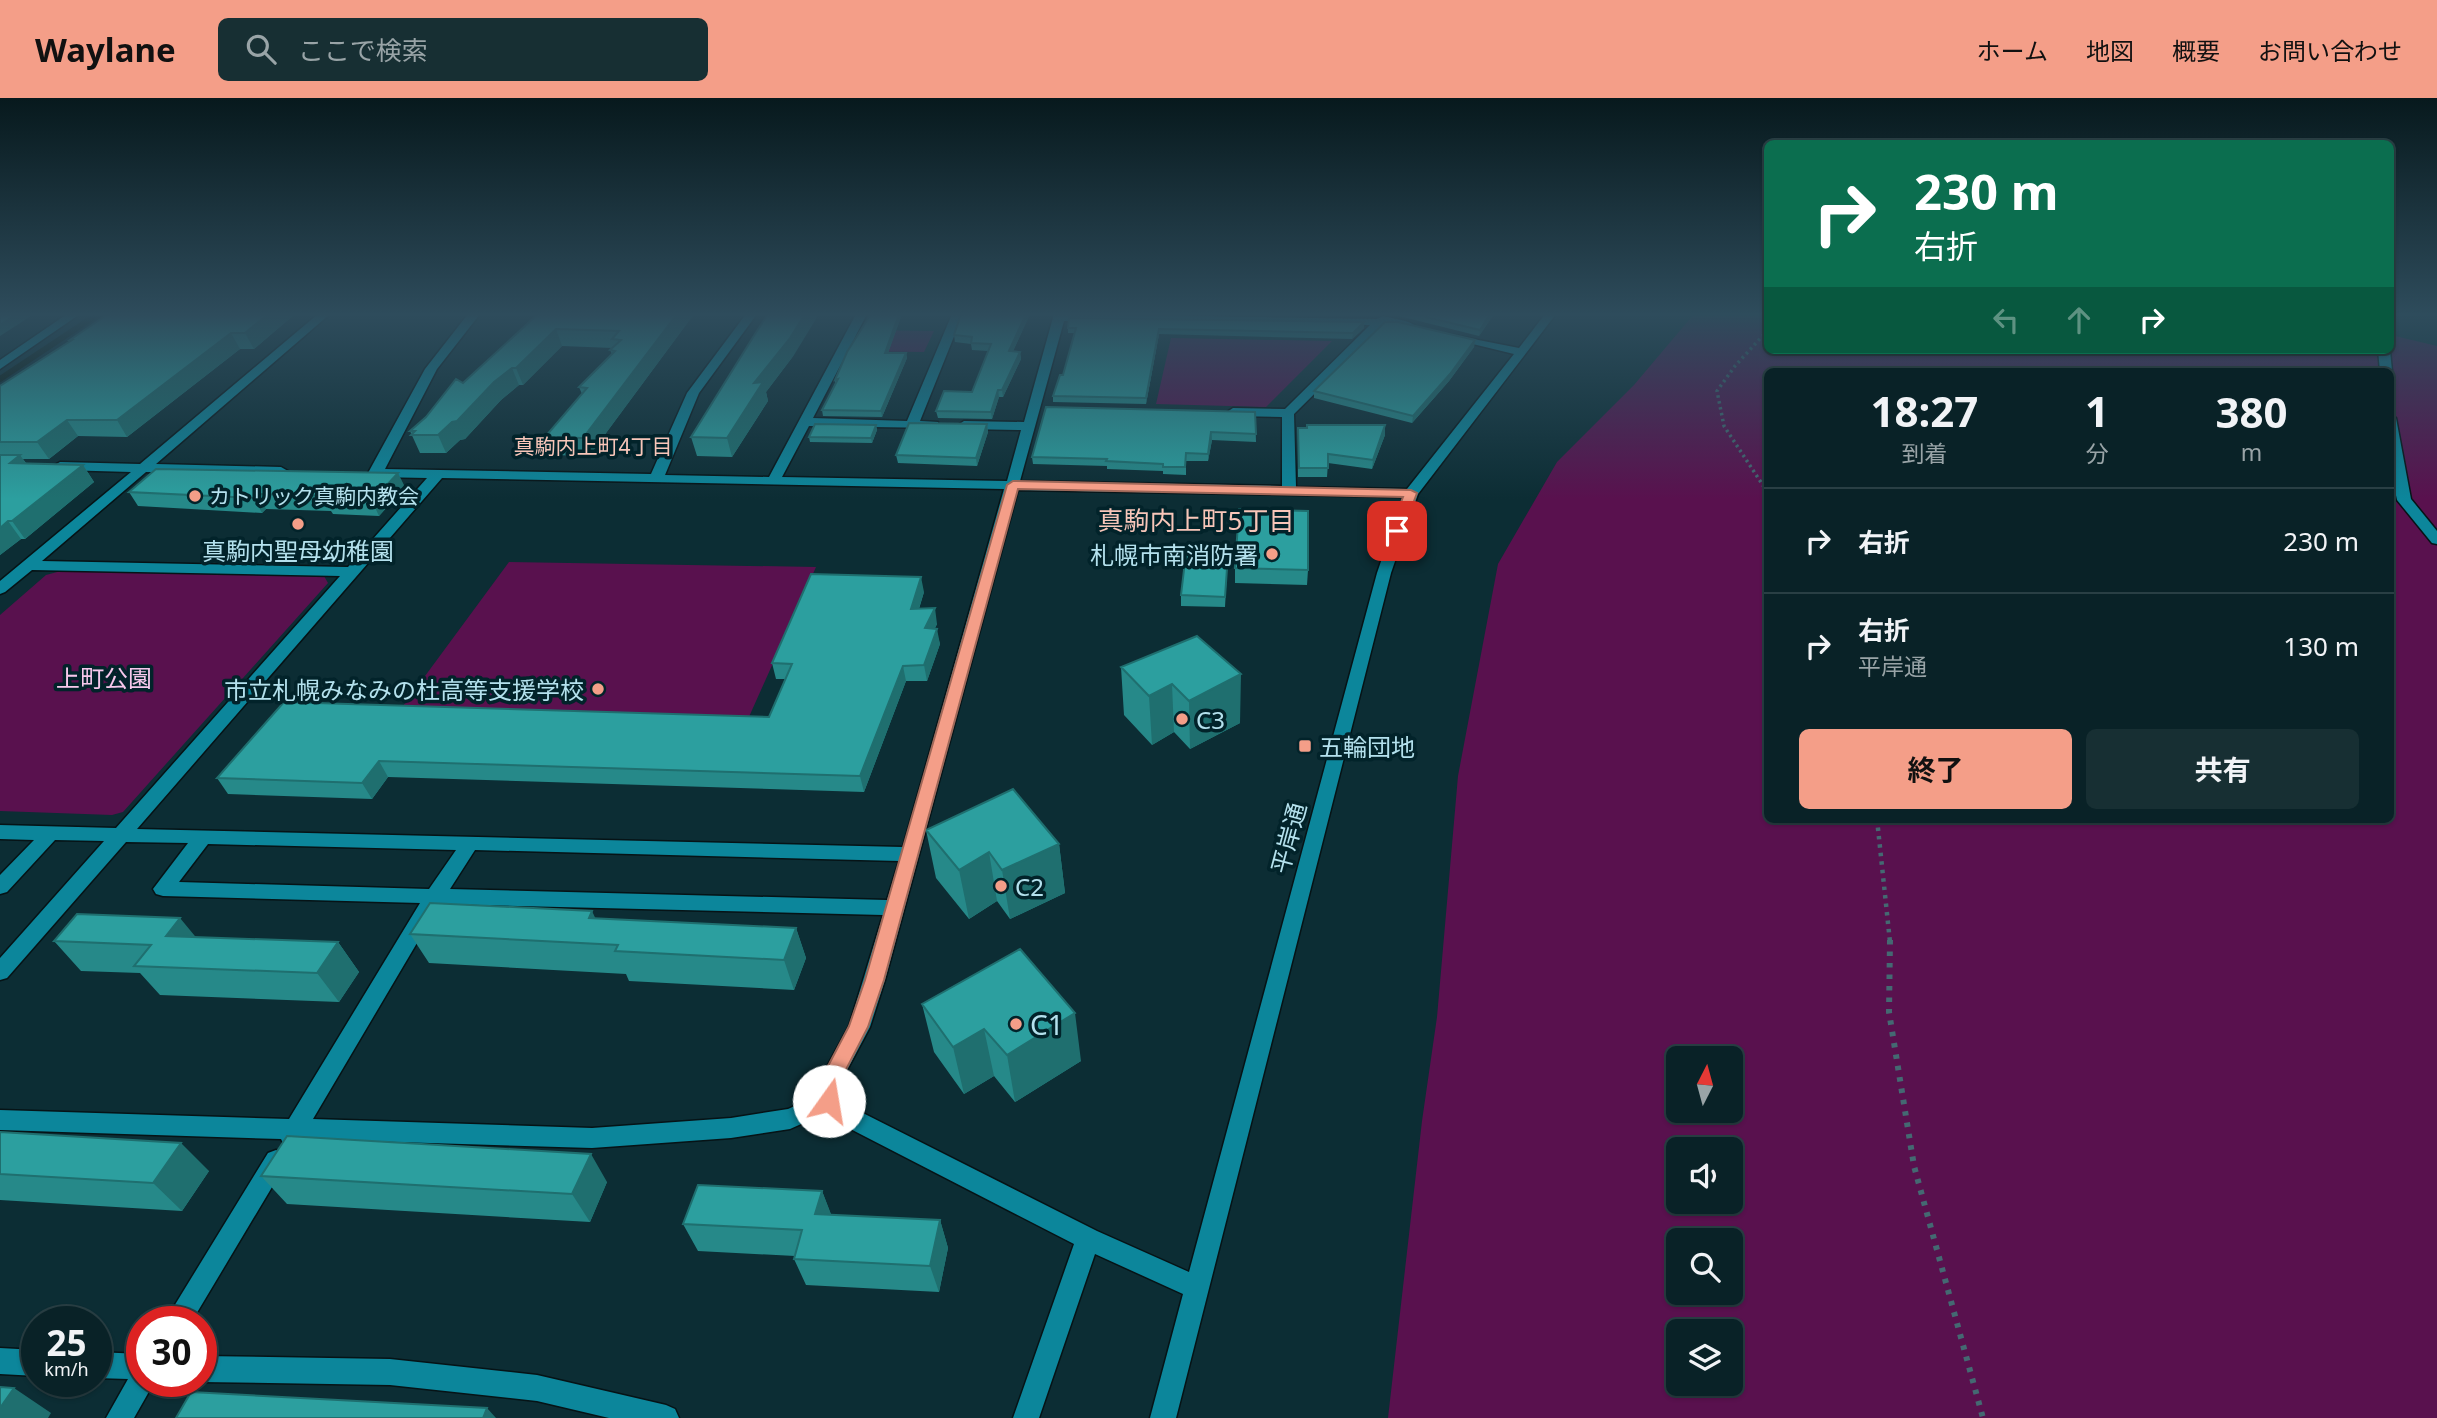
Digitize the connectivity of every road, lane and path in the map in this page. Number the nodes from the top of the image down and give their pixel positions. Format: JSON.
{"nodes":[{"id":1,"x":252,"y":376,"type":"edge"},
{"id":2,"x":427,"y":376,"type":"edge"},
{"id":3,"x":706,"y":376,"type":"edge"},
{"id":4,"x":829,"y":376,"type":"edge"},
{"id":5,"x":932,"y":376,"type":"edge"},
{"id":6,"x":1045,"y":376,"type":"edge"},
{"id":7,"x":1326,"y":376,"type":"edge"},
{"id":8,"x":1503,"y":376,"type":"edge"},
{"id":9,"x":1728,"y":376,"type":"edge"},
{"id":10,"x":1221,"y":412,"type":"edge"},
{"id":11,"x":1288,"y":413,"type":"junction"},
{"id":12,"x":1036,"y":414,"type":"junction"},
{"id":13,"x":804,"y":422,"type":"junction"},
{"id":14,"x":912,"y":424,"type":"junction"},
{"id":15,"x":2394,"y":453,"type":"edge"},
{"id":16,"x":39,"y":466,"type":"edge"},
{"id":17,"x":142,"y":468,"type":"junction"},
{"id":18,"x":294,"y":471,"type":"edge"},
{"id":19,"x":438,"y":474,"type":"junction"},
{"id":20,"x":657,"y":477,"type":"junction"},
{"id":21,"x":774,"y":480,"type":"junction"},
{"id":22,"x":1013,"y":485,"type":"junction"},
{"id":23,"x":1764,"y":487,"type":"edge"},
{"id":24,"x":1289,"y":490,"type":"junction"},
{"id":25,"x":1411,"y":493,"type":"junction"},
{"id":26,"x":2437,"y":540,"type":"edge"},
{"id":27,"x":28,"y":565,"type":"junction"},
{"id":28,"x":352,"y":572,"type":"junction"},
{"id":29,"x":0,"y":589,"type":"edge"},
{"id":30,"x":1877,"y":823,"type":"edge"},
{"id":31,"x":0,"y":832,"type":"edge"},
{"id":32,"x":51,"y":833,"type":"junction"},
{"id":33,"x":120,"y":835,"type":"junction"},
{"id":34,"x":204,"y":837,"type":"junction"},
{"id":35,"x":470,"y":843,"type":"junction"},
{"id":36,"x":910,"y":854,"type":"junction"},
{"id":37,"x":1,"y":885,"type":"edge"},
{"id":38,"x":434,"y":897,"type":"junction"},
{"id":39,"x":896,"y":908,"type":"junction"},
{"id":40,"x":0,"y":972,"type":"edge"},
{"id":41,"x":829,"y":1101,"type":"junction"},
{"id":42,"x":0,"y":1120,"type":"edge"},
{"id":43,"x":295,"y":1128,"type":"junction"},
{"id":44,"x":1087,"y":1239,"type":"junction"},
{"id":45,"x":1197,"y":1288,"type":"junction"},
{"id":46,"x":187,"y":1306,"type":"edge"},
{"id":47,"x":0,"y":1361,"type":"edge"},
{"id":48,"x":21,"y":1362,"type":"edge"},
{"id":49,"x":217,"y":1369,"type":"edge"},
{"id":50,"x":132,"y":1397,"type":"edge"},
{"id":51,"x":119,"y":1418,"type":"edge"},
{"id":52,"x":666,"y":1418,"type":"edge"},
{"id":53,"x":1026,"y":1418,"type":"edge"},
{"id":54,"x":1163,"y":1418,"type":"edge"},
{"id":55,"x":1983,"y":1418,"type":"edge"}],
"edges":[{"from":1,"to":17,"type":"street"},
{"from":2,"to":19,"type":"street"},
{"from":3,"to":20,"type":"street"},
{"from":4,"to":13,"type":"street"},
{"from":5,"to":14,"type":"street"},
{"from":6,"to":12,"type":"street"},
{"from":7,"to":11,"type":"street"},
{"from":8,"to":25,"type":"street","name":"平岸通"},
{"from":9,"to":23,"type":"path"},
{"from":10,"to":11,"type":"street"},
{"from":11,"to":24,"type":"street"},
{"from":12,"to":14,"type":"street"},
{"from":12,"to":22,"type":"street"},
{"from":13,"to":14,"type":"street"},
{"from":13,"to":21,"type":"street"},
{"from":15,"to":26,"type":"street"},
{"from":16,"to":17,"type":"street"},
{"from":17,"to":18,"type":"street"},
{"from":17,"to":27,"type":"street"},
{"from":19,"to":20,"type":"street"},
{"from":19,"to":28,"type":"street"},
{"from":20,"to":21,"type":"street"},
{"from":21,"to":22,"type":"street"},
{"from":22,"to":24,"type":"street"},
{"from":22,"to":36,"type":"street"},
{"from":24,"to":25,"type":"street"},
{"from":25,"to":45,"type":"street","name":"平岸通"},
{"from":27,"to":28,"type":"street"},
{"from":27,"to":29,"type":"street"},
{"from":28,"to":33,"type":"street"},
{"from":30,"to":55,"type":"path"},
{"from":31,"to":32,"type":"street"},
{"from":32,"to":33,"type":"street"},
{"from":32,"to":37,"type":"street"},
{"from":33,"to":34,"type":"street"},
{"from":33,"to":40,"type":"street"},
{"from":34,"to":35,"type":"street"},
{"from":34,"to":38,"type":"street"},
{"from":35,"to":36,"type":"street"},
{"from":35,"to":38,"type":"street"},
{"from":36,"to":39,"type":"street"},
{"from":38,"to":39,"type":"street"},
{"from":38,"to":43,"type":"street"},
{"from":39,"to":41,"type":"street"},
{"from":41,"to":43,"type":"street"},
{"from":41,"to":44,"type":"street"},
{"from":42,"to":43,"type":"street"},
{"from":43,"to":46,"type":"street"},
{"from":44,"to":45,"type":"street"},
{"from":44,"to":53,"type":"street"},
{"from":45,"to":54,"type":"street","name":"平岸通"},
{"from":47,"to":48,"type":"street"},
{"from":49,"to":52,"type":"street"},
{"from":50,"to":51,"type":"street"}]}
